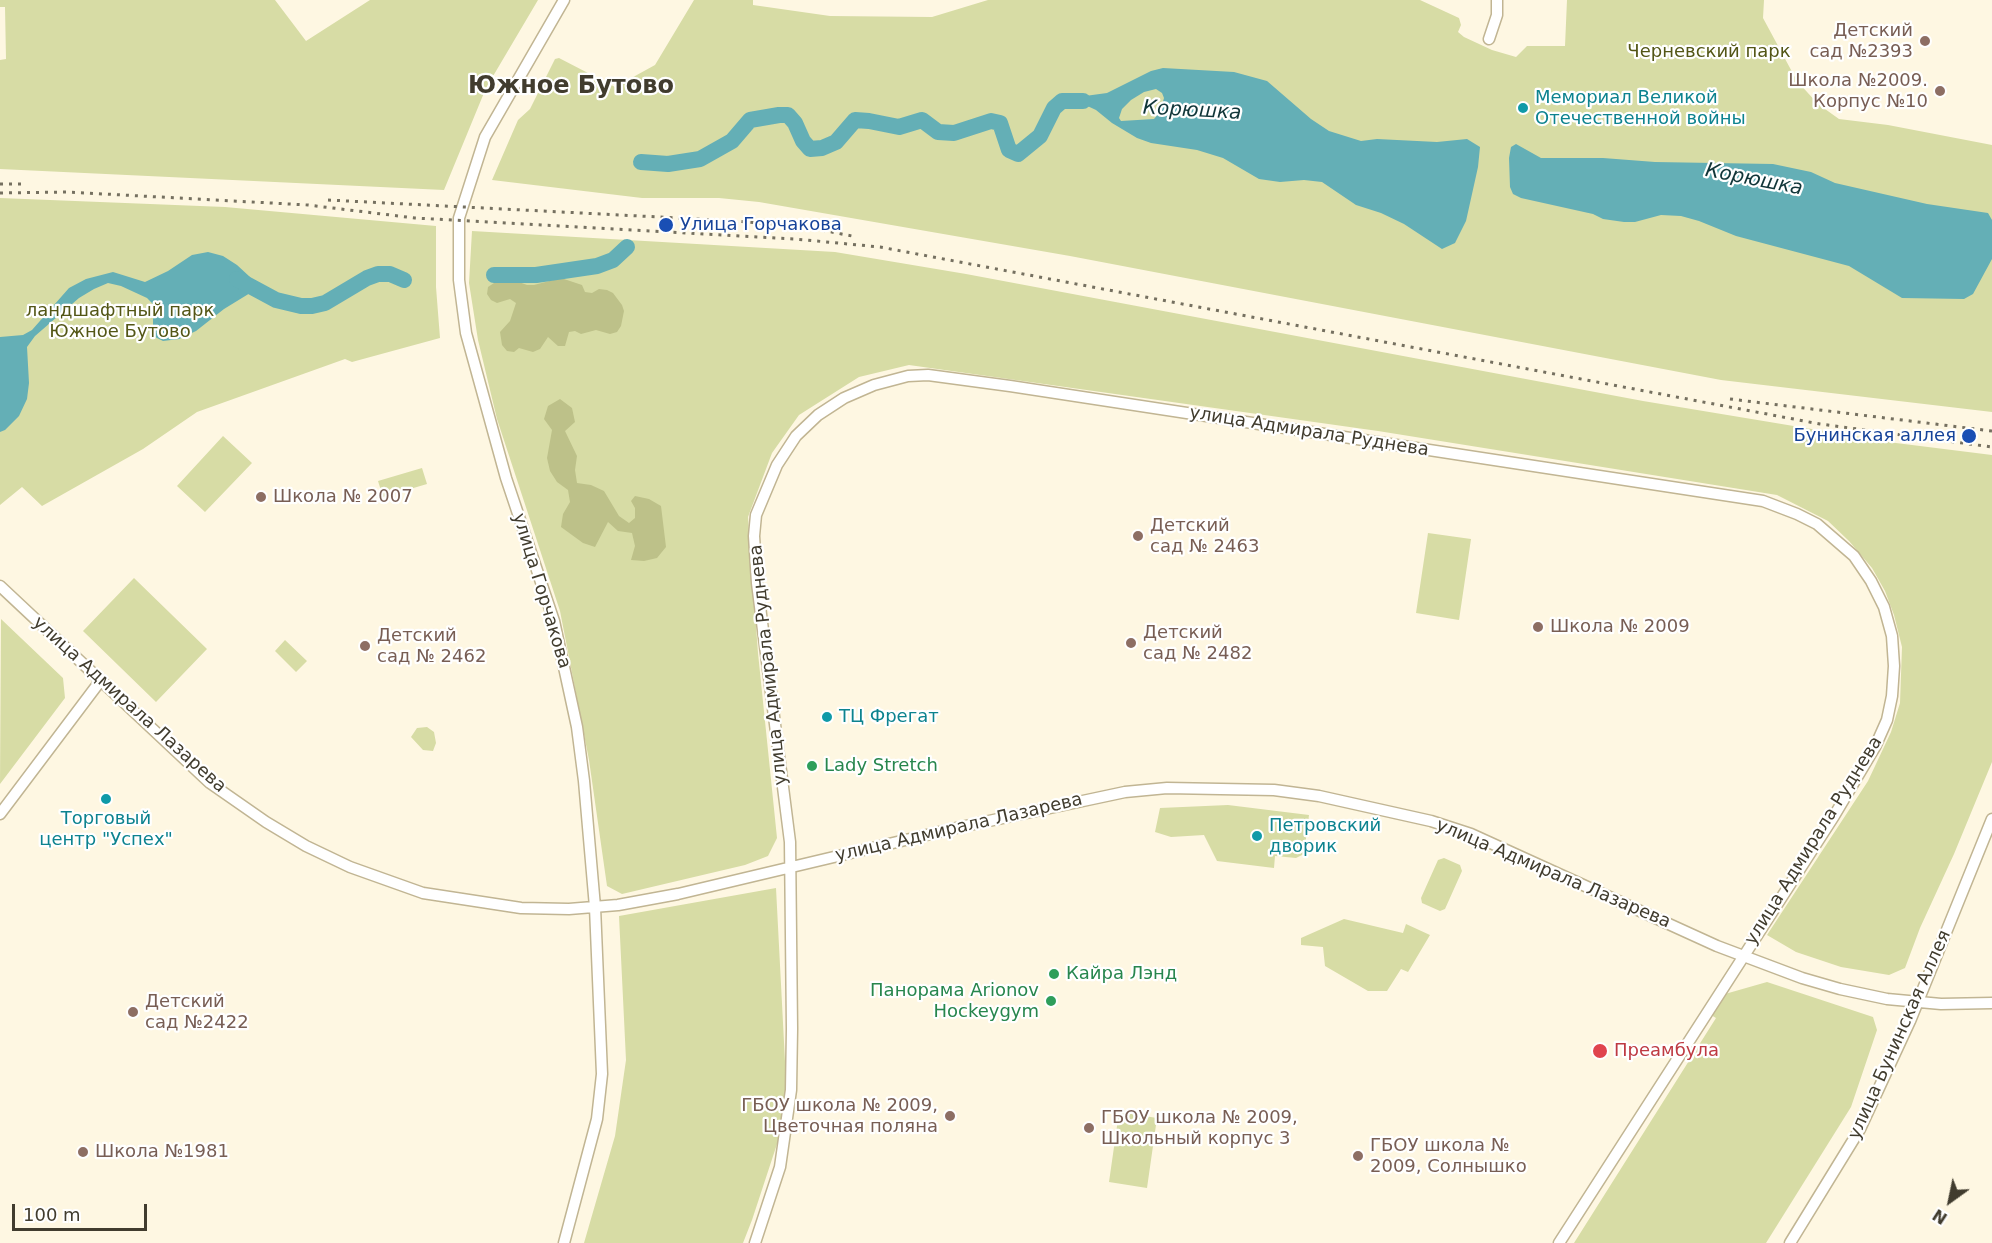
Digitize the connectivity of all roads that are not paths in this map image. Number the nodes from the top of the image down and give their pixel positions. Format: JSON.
{"nodes":[{"id":1,"x":564,"y":0,"type":"edge"},
{"id":2,"x":1497,"y":0,"type":"edge"},
{"id":3,"x":1490,"y":39,"type":"dead end"},
{"id":4,"x":0,"y":586,"type":"edge"},
{"id":5,"x":101,"y":680,"type":"junction"},
{"id":6,"x":0,"y":814,"type":"edge"},
{"id":7,"x":1992,"y":819,"type":"edge"},
{"id":8,"x":790,"y":866,"type":"junction"},
{"id":9,"x":595,"y":907,"type":"junction"},
{"id":10,"x":1743,"y":956,"type":"junction"},
{"id":11,"x":1918,"y":1002,"type":"junction"},
{"id":12,"x":1992,"y":1003,"type":"edge"},
{"id":13,"x":564,"y":1243,"type":"edge"},
{"id":14,"x":755,"y":1243,"type":"edge"},
{"id":15,"x":1559,"y":1243,"type":"edge"},
{"id":16,"x":1790,"y":1243,"type":"edge"}],
"edges":[{"from":1,"to":9,"type":"street","name":"улица Горчакова"},
{"from":2,"to":3,"type":"street"},
{"from":4,"to":5,"type":"street","name":"улица Адмирала Лазарева"},
{"from":5,"to":6,"type":"street"},
{"from":5,"to":9,"type":"street","name":"улица Адмирала Лазарева"},
{"from":7,"to":11,"type":"street","name":"улица Бунинская Аллея"},
{"from":8,"to":9,"type":"street","name":"улица Адмирала Лазарева"},
{"from":8,"to":10,"type":"street","name":"улица Адмирала Лазарева"},
{"from":8,"to":10,"type":"street","name":"улица Адмирала Руднева"},
{"from":8,"to":14,"type":"street","name":"улица Адмирала Руднева"},
{"from":9,"to":13,"type":"street","name":"улица Горчакова"},
{"from":10,"to":11,"type":"street","name":"улица Адмирала Лазарева"},
{"from":10,"to":15,"type":"street","name":"улица Адмирала Руднева"},
{"from":11,"to":12,"type":"street","name":"улица Адмирала Лазарева"},
{"from":11,"to":16,"type":"street","name":"улица Бунинская Аллея"}]}
